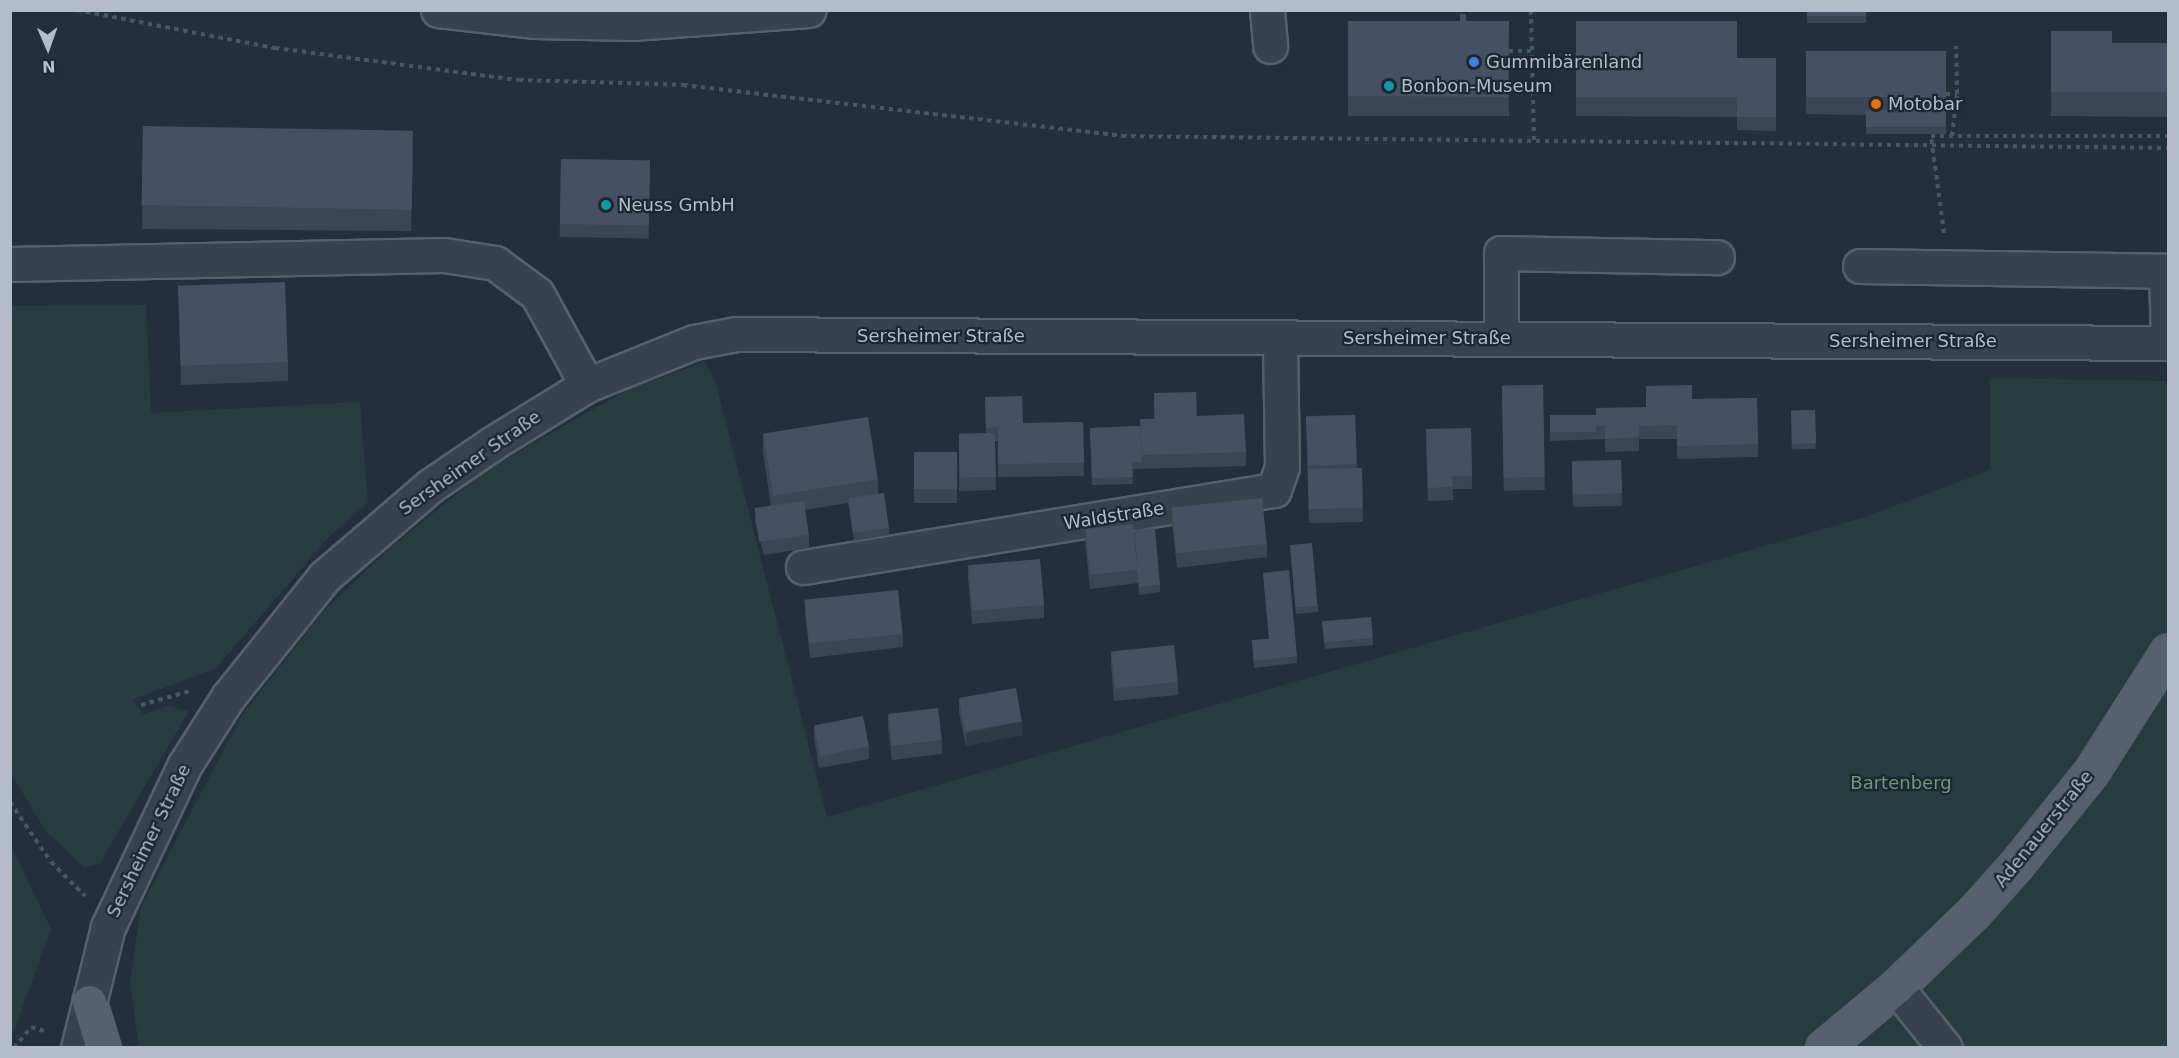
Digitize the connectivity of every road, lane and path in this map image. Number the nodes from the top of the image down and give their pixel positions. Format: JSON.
{"nodes":[{"id":1,"x":77,"y":10,"type":"edge"},
{"id":2,"x":438,"y":10,"type":"edge"},
{"id":3,"x":809,"y":10,"type":"edge"},
{"id":4,"x":1267,"y":10,"type":"edge"},
{"id":5,"x":1532,"y":10,"type":"edge"},
{"id":6,"x":535,"y":16,"type":"edge"},
{"id":7,"x":1270,"y":46,"type":"dead end"},
{"id":8,"x":1956,"y":46,"type":"dead end"},
{"id":9,"x":1509,"y":51,"type":"edge"},
{"id":10,"x":1532,"y":51,"type":"junction"},
{"id":11,"x":1946,"y":94,"type":"edge"},
{"id":12,"x":1957,"y":94,"type":"junction"},
{"id":13,"x":1952,"y":136,"type":"junction"},
{"id":14,"x":2169,"y":136,"type":"edge"},
{"id":15,"x":1534,"y":142,"type":"junction"},
{"id":16,"x":1931,"y":146,"type":"junction"},
{"id":17,"x":2169,"y":148,"type":"edge"},
{"id":18,"x":1718,"y":257,"type":"dead end"},
{"id":19,"x":10,"y":264,"type":"edge"},
{"id":20,"x":1860,"y":266,"type":"dead end"},
{"id":21,"x":1948,"y":266,"type":"junction"},
{"id":22,"x":1280,"y":338,"type":"junction"},
{"id":23,"x":1501,"y":338,"type":"junction"},
{"id":24,"x":2169,"y":343,"type":"edge"},
{"id":25,"x":586,"y":385,"type":"junction"},
{"id":26,"x":803,"y":567,"type":"dead end"},
{"id":27,"x":2169,"y":651,"type":"edge"},
{"id":28,"x":10,"y":802,"type":"edge"},
{"id":29,"x":114,"y":914,"type":"junction"},
{"id":30,"x":1896,"y":987,"type":"junction"},
{"id":31,"x":89,"y":1002,"type":"junction"},
{"id":32,"x":78,"y":1047,"type":"edge"},
{"id":33,"x":103,"y":1047,"type":"edge"},
{"id":34,"x":1823,"y":1047,"type":"edge"},
{"id":35,"x":1946,"y":1047,"type":"edge"}],
"edges":[{"from":1,"to":15,"type":"path"},
{"from":2,"to":6,"type":"street"},
{"from":3,"to":6,"type":"street"},
{"from":4,"to":7,"type":"street"},
{"from":5,"to":10,"type":"path"},
{"from":8,"to":12,"type":"path"},
{"from":9,"to":10,"type":"path"},
{"from":10,"to":15,"type":"path"},
{"from":11,"to":12,"type":"path"},
{"from":12,"to":13,"type":"path"},
{"from":13,"to":14,"type":"path"},
{"from":13,"to":16,"type":"path"},
{"from":15,"to":16,"type":"path"},
{"from":16,"to":17,"type":"path"},
{"from":16,"to":21,"type":"path"},
{"from":18,"to":23,"type":"street"},
{"from":19,"to":25,"type":"street"},
{"from":20,"to":21,"type":"street"},
{"from":21,"to":24,"type":"street"},
{"from":22,"to":23,"type":"street","name":"Sersheimer Straße"},
{"from":22,"to":25,"type":"street","name":"Sersheimer Straße"},
{"from":22,"to":26,"type":"street","name":"Waldstraße"},
{"from":23,"to":24,"type":"street","name":"Sersheimer Straße"},
{"from":25,"to":29,"type":"street","name":"Sersheimer Straße"},
{"from":27,"to":30,"type":"main road","name":"Adenauerstraße"},
{"from":28,"to":29,"type":"path"},
{"from":29,"to":31,"type":"street","name":"Sersheimer Straße"},
{"from":30,"to":34,"type":"main road","name":"Adenauerstraße"},
{"from":30,"to":35,"type":"street"},
{"from":31,"to":32,"type":"street","name":"Sersheimer Straße"},
{"from":31,"to":33,"type":"main road"}]}
